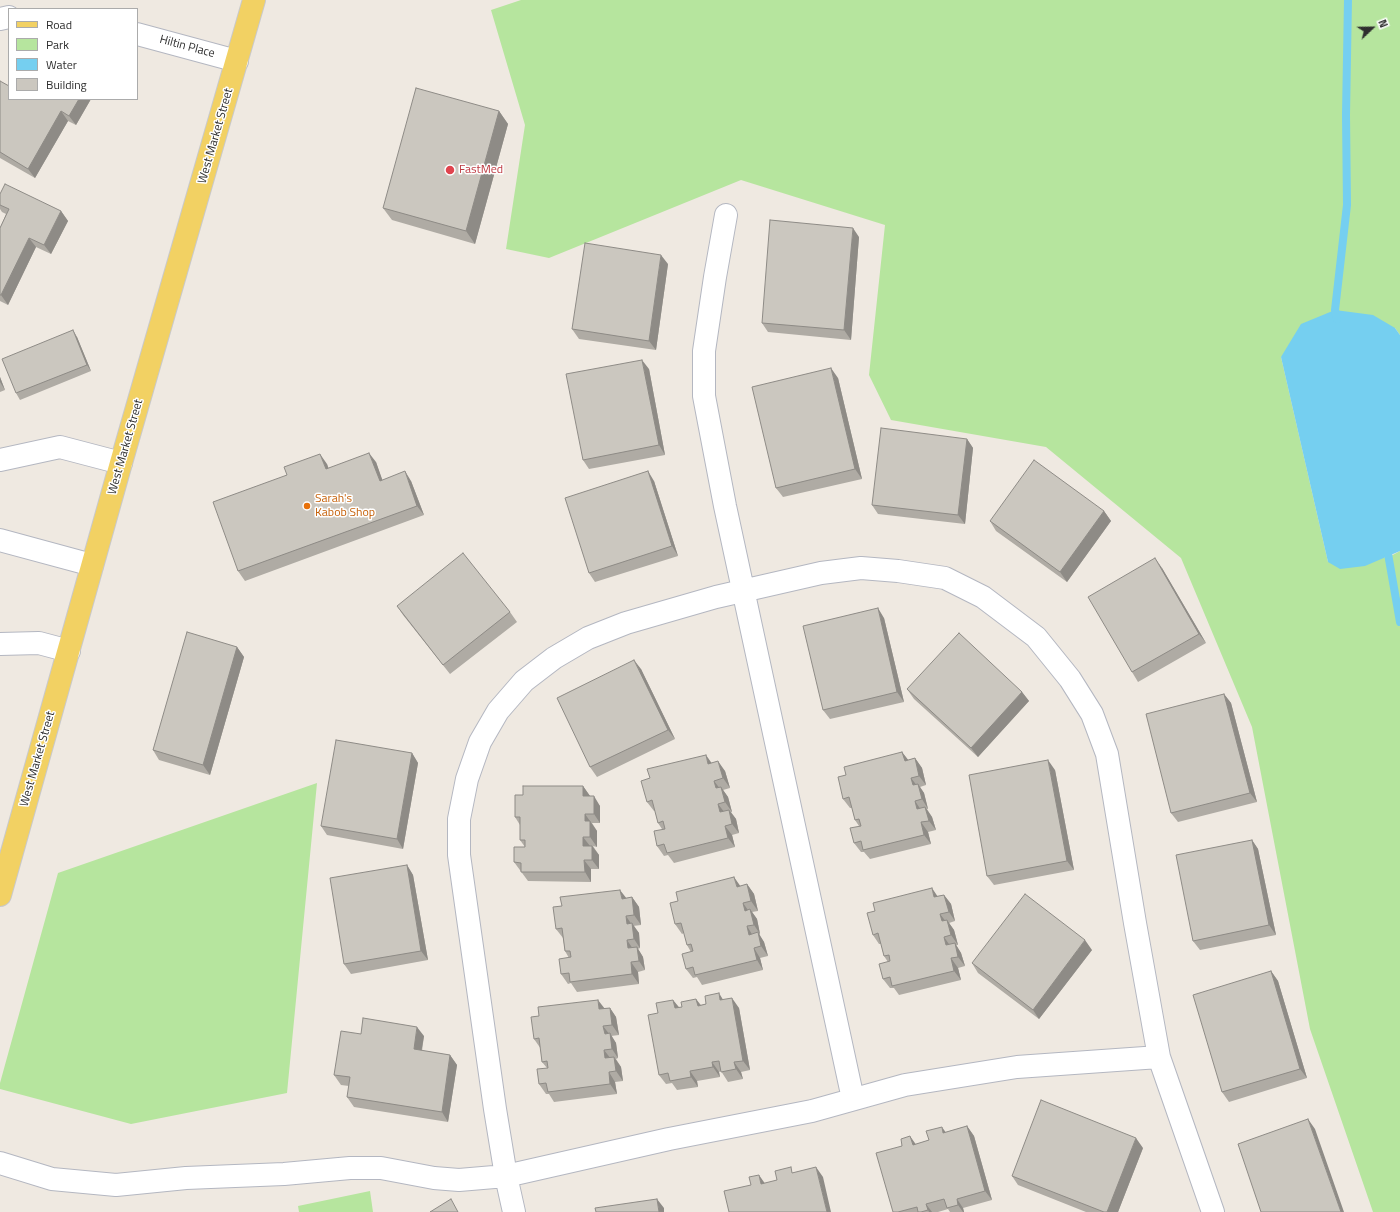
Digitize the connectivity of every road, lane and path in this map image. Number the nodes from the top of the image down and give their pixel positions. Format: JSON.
{"nodes":[{"id":1,"x":254,"y":0,"type":"edge"},
{"id":2,"x":138,"y":34,"type":"edge"},
{"id":3,"x":237,"y":61,"type":"junction"},
{"id":4,"x":726,"y":215,"type":"dead end"},
{"id":5,"x":0,"y":460,"type":"edge"},
{"id":6,"x":121,"y":463,"type":"junction"},
{"id":7,"x":0,"y":540,"type":"edge"},
{"id":8,"x":92,"y":565,"type":"junction"},
{"id":9,"x":744,"y":591,"type":"junction"},
{"id":10,"x":0,"y":644,"type":"edge"},
{"id":11,"x":68,"y":651,"type":"junction"},
{"id":12,"x":0,"y":895,"type":"edge"},
{"id":13,"x":1159,"y":1057,"type":"junction"},
{"id":14,"x":852,"y":1099,"type":"junction"},
{"id":15,"x":0,"y":1164,"type":"edge"},
{"id":16,"x":506,"y":1176,"type":"junction"},
{"id":17,"x":514,"y":1212,"type":"edge"},
{"id":18,"x":1213,"y":1212,"type":"edge"}],
"edges":[{"from":1,"to":3,"type":"main road","name":"West Market Street"},
{"from":2,"to":3,"type":"street","name":"Hiltin Place"},
{"from":3,"to":6,"type":"main road","name":"West Market Street"},
{"from":4,"to":9,"type":"street"},
{"from":5,"to":6,"type":"street"},
{"from":6,"to":8,"type":"main road","name":"West Market Street"},
{"from":7,"to":8,"type":"street"},
{"from":8,"to":11,"type":"main road","name":"West Market Street"},
{"from":9,"to":13,"type":"street"},
{"from":9,"to":14,"type":"street"},
{"from":9,"to":16,"type":"street"},
{"from":10,"to":11,"type":"street"},
{"from":11,"to":12,"type":"main road","name":"West Market Street"},
{"from":13,"to":14,"type":"street"},
{"from":13,"to":18,"type":"street"},
{"from":14,"to":16,"type":"street"},
{"from":15,"to":16,"type":"street"},
{"from":16,"to":17,"type":"street"}]}
